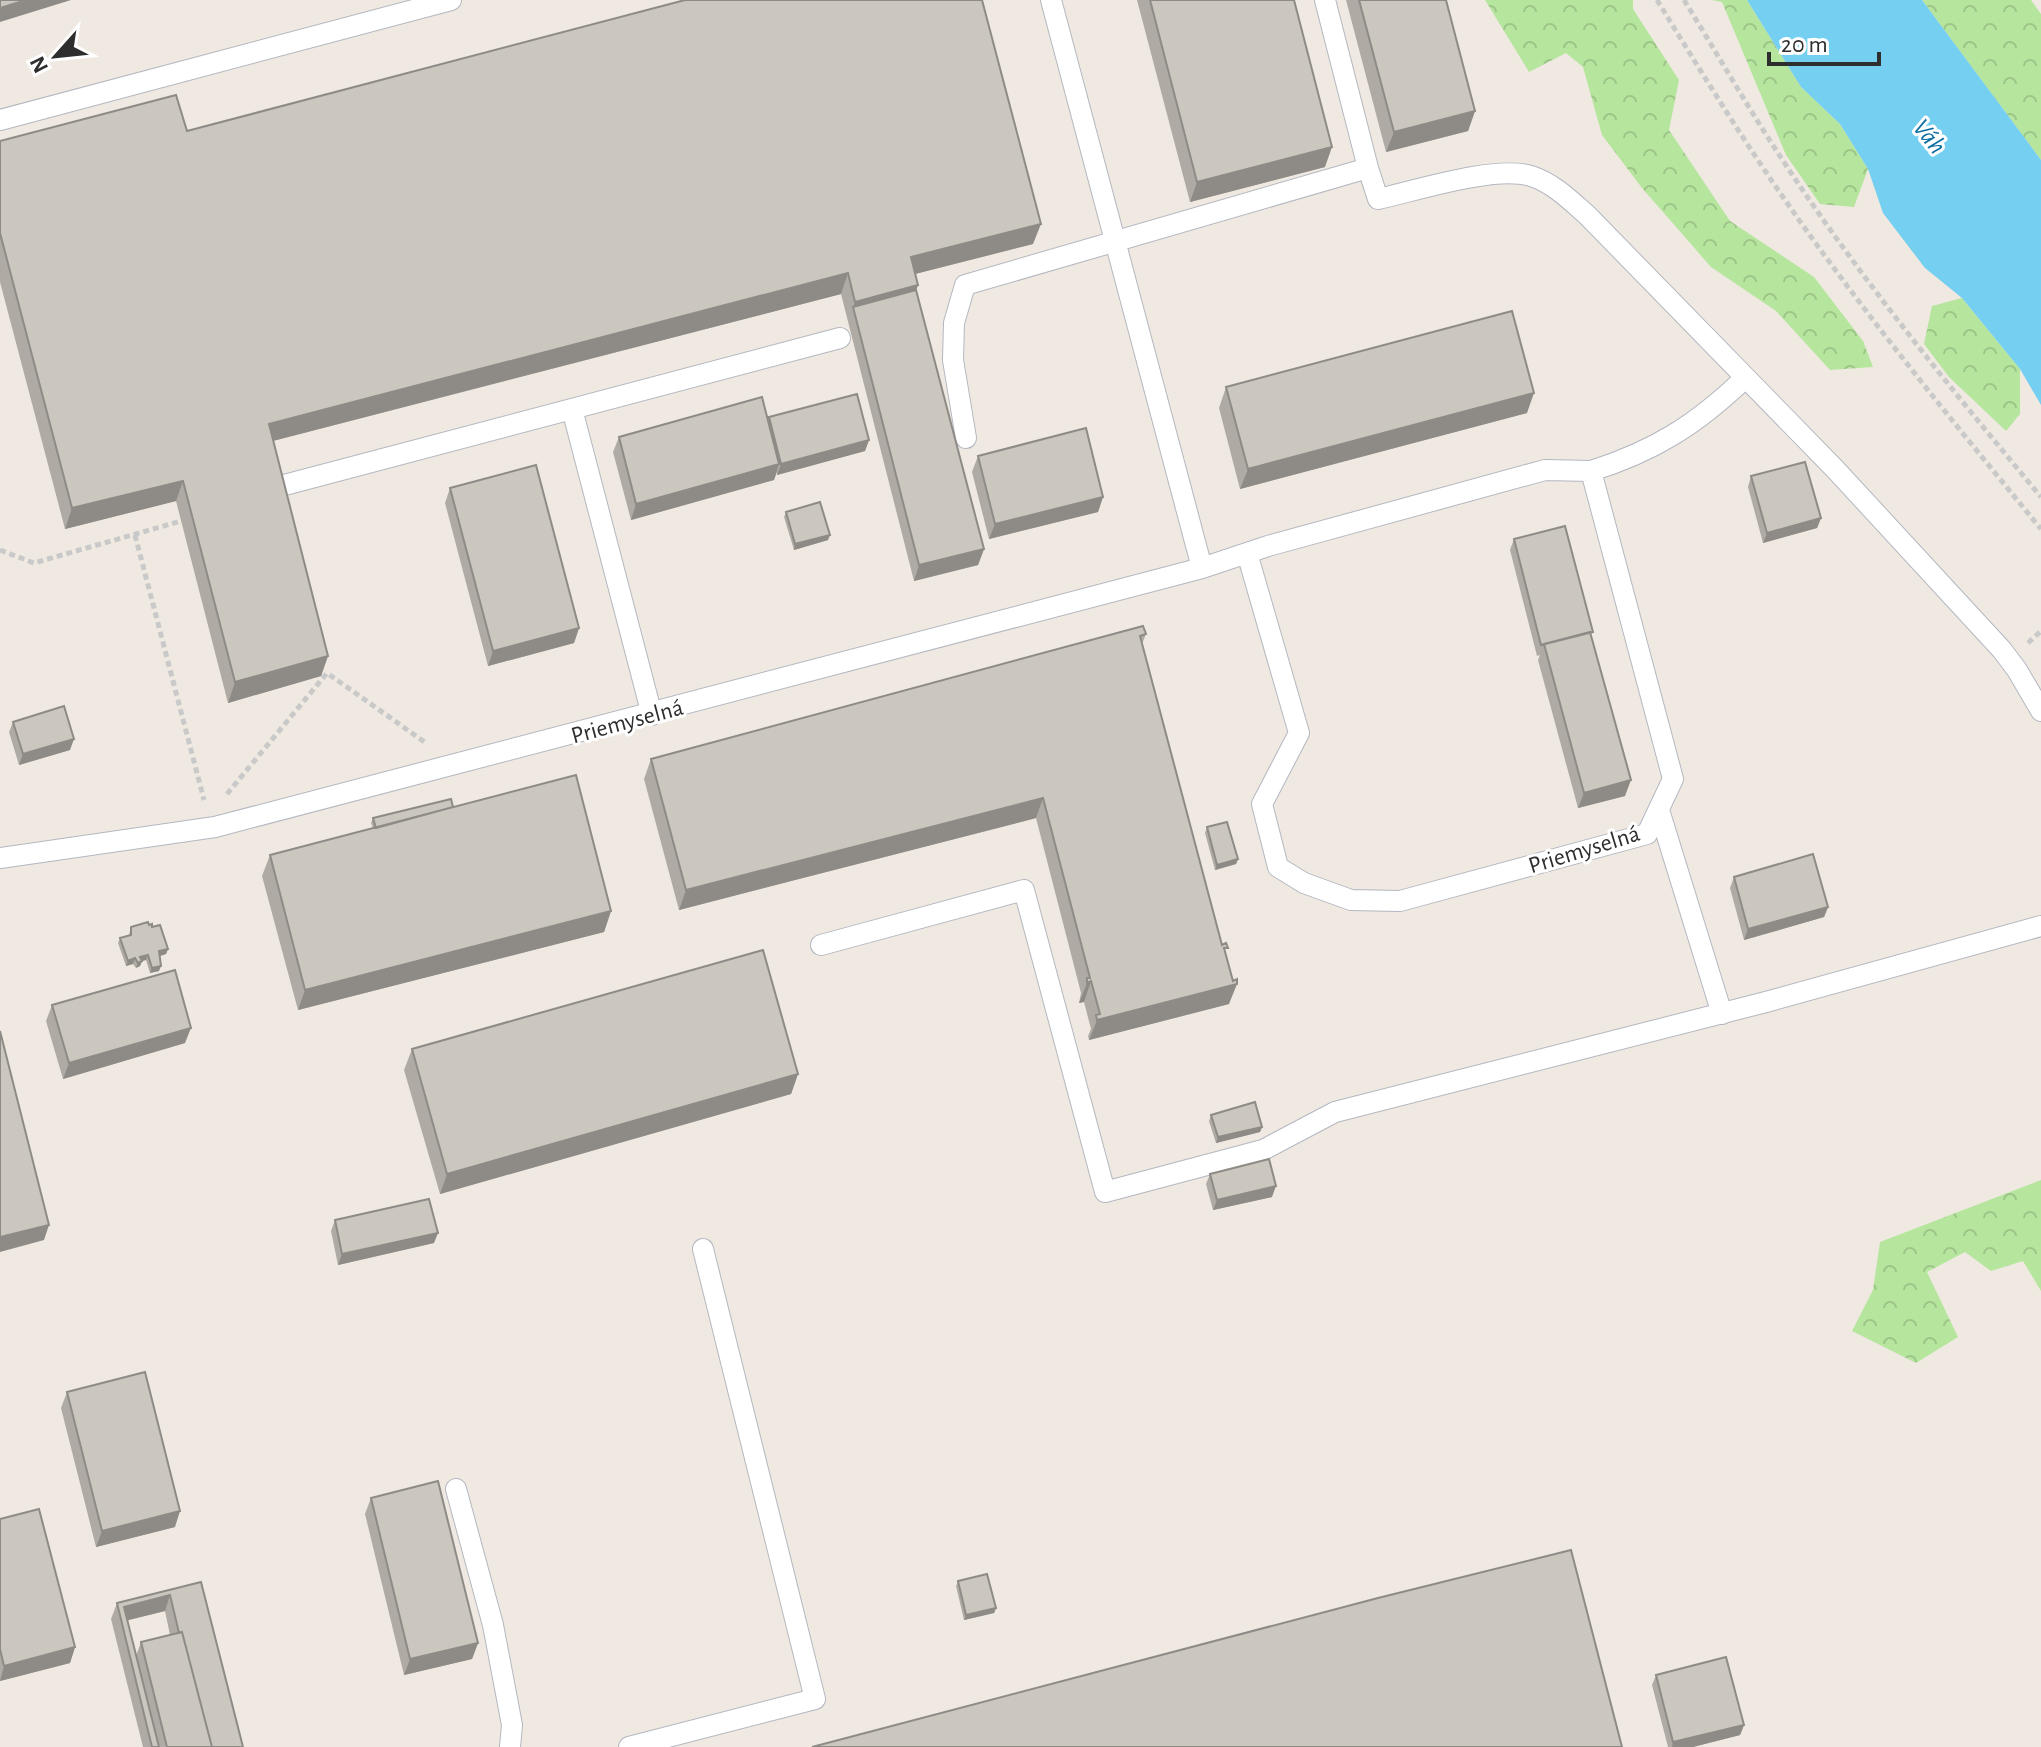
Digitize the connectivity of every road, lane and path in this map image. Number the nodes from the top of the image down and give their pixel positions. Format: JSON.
{"nodes":[{"id":1,"x":451,"y":0,"type":"edge"},
{"id":2,"x":1051,"y":0,"type":"edge"},
{"id":3,"x":1325,"y":0,"type":"edge"},
{"id":4,"x":1657,"y":0,"type":"edge"},
{"id":5,"x":1684,"y":0,"type":"edge"},
{"id":6,"x":0,"y":120,"type":"edge"},
{"id":7,"x":1368,"y":168,"type":"junction"},
{"id":8,"x":1115,"y":241,"type":"junction"},
{"id":9,"x":840,"y":338,"type":"dead end"},
{"id":10,"x":1745,"y":378,"type":"junction"},
{"id":11,"x":572,"y":409,"type":"junction"},
{"id":12,"x":966,"y":438,"type":"dead end"},
{"id":13,"x":1591,"y":471,"type":"junction"},
{"id":14,"x":273,"y":488,"type":"edge"},
{"id":15,"x":2041,"y":497,"type":"edge"},
{"id":16,"x":181,"y":521,"type":"edge"},
{"id":17,"x":2041,"y":529,"type":"edge"},
{"id":18,"x":135,"y":535,"type":"junction"},
{"id":19,"x":0,"y":550,"type":"edge"},
{"id":20,"x":1247,"y":553,"type":"junction"},
{"id":21,"x":1202,"y":568,"type":"junction"},
{"id":22,"x":2041,"y":711,"type":"edge"},
{"id":23,"x":652,"y":715,"type":"junction"},
{"id":24,"x":456,"y":765,"type":"junction"},
{"id":25,"x":1659,"y":810,"type":"junction"},
{"id":26,"x":210,"y":822,"type":"junction"},
{"id":27,"x":0,"y":858,"type":"edge"},
{"id":28,"x":2041,"y":926,"type":"edge"},
{"id":29,"x":821,"y":945,"type":"dead end"},
{"id":30,"x":1722,"y":1014,"type":"junction"},
{"id":31,"x":703,"y":1249,"type":"dead end"},
{"id":32,"x":456,"y":1489,"type":"dead end"},
{"id":33,"x":510,"y":1747,"type":"edge"},
{"id":34,"x":629,"y":1747,"type":"edge"}],
"edges":[{"from":1,"to":6,"type":"lane"},
{"from":2,"to":8,"type":"lane"},
{"from":3,"to":7,"type":"lane"},
{"from":4,"to":17,"type":"path"},
{"from":5,"to":15,"type":"path"},
{"from":7,"to":8,"type":"lane"},
{"from":7,"to":10,"type":"lane"},
{"from":8,"to":12,"type":"lane"},
{"from":8,"to":21,"type":"lane"},
{"from":9,"to":11,"type":"lane"},
{"from":10,"to":13,"type":"lane"},
{"from":10,"to":22,"type":"lane"},
{"from":11,"to":14,"type":"lane"},
{"from":11,"to":23,"type":"lane"},
{"from":13,"to":20,"type":"lane","name":"Priemyselná"},
{"from":13,"to":25,"type":"lane","name":"Priemyselná"},
{"from":16,"to":18,"type":"path"},
{"from":18,"to":19,"type":"path"},
{"from":18,"to":26,"type":"path"},
{"from":20,"to":21,"type":"lane","name":"Priemyselná"},
{"from":20,"to":25,"type":"lane","name":"Priemyselná"},
{"from":21,"to":23,"type":"lane","name":"Priemyselná"},
{"from":23,"to":24,"type":"lane","name":"Priemyselná"},
{"from":24,"to":26,"type":"lane","name":"Priemyselná"},
{"from":24,"to":26,"type":"path"},
{"from":25,"to":30,"type":"lane"},
{"from":26,"to":27,"type":"lane","name":"Priemyselná"},
{"from":28,"to":30,"type":"lane"},
{"from":29,"to":30,"type":"lane"},
{"from":31,"to":34,"type":"lane"},
{"from":32,"to":33,"type":"lane"}]}
